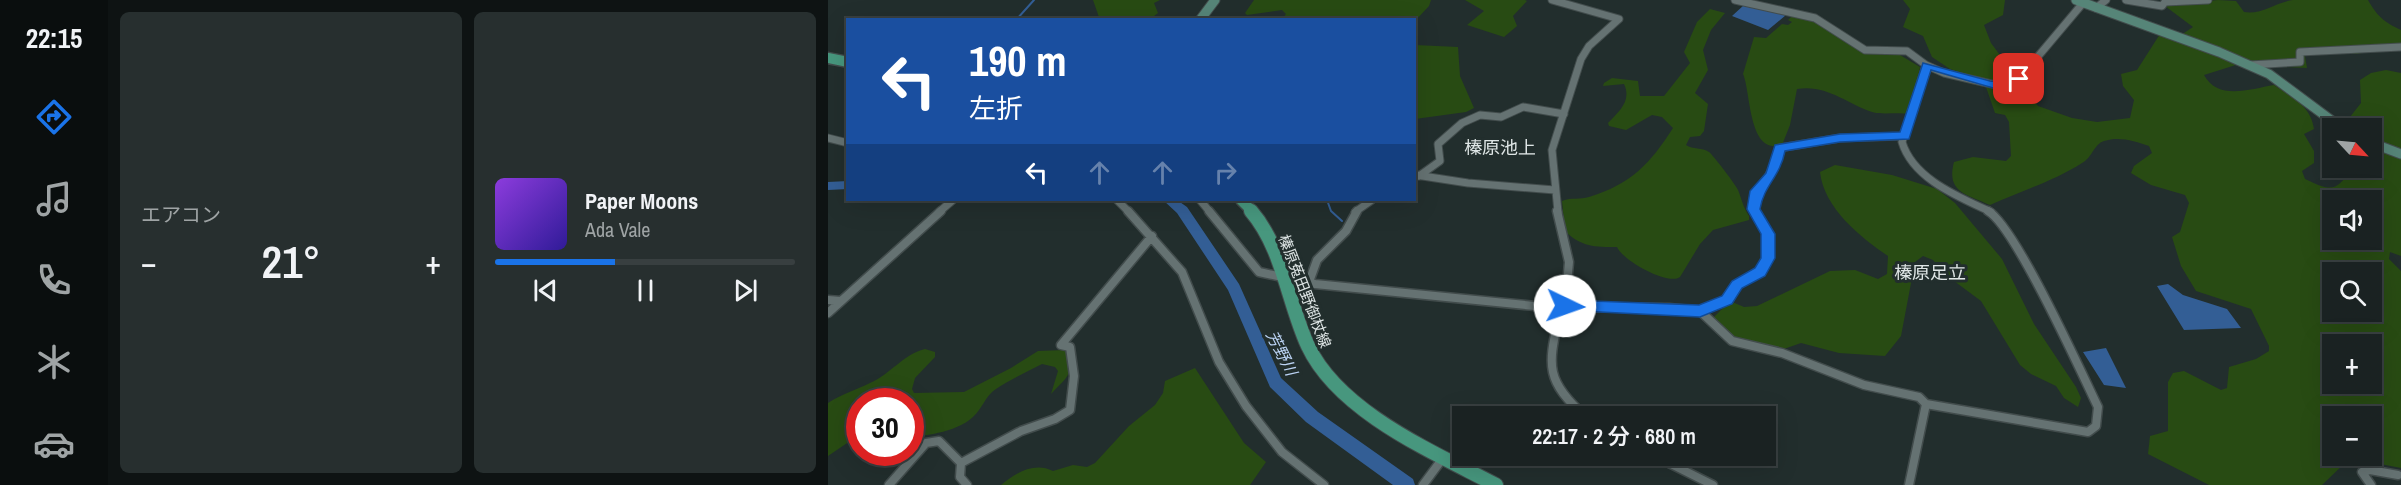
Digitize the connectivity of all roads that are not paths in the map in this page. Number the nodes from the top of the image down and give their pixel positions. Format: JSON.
{"nodes":[{"id":1,"x":1215,"y":0,"type":"edge"},
{"id":2,"x":1556,"y":0,"type":"edge"},
{"id":3,"x":1739,"y":0,"type":"edge"},
{"id":4,"x":2106,"y":0,"type":"edge"},
{"id":5,"x":2126,"y":0,"type":"edge"},
{"id":6,"x":2208,"y":0,"type":"edge"},
{"id":7,"x":2079,"y":2,"type":"edge"},
{"id":8,"x":2097,"y":8,"type":"junction"},
{"id":9,"x":1202,"y":18,"type":"edge"},
{"id":10,"x":2401,"y":47,"type":"edge"},
{"id":11,"x":828,"y":58,"type":"edge"},
{"id":12,"x":846,"y":62,"type":"edge"},
{"id":13,"x":1926,"y":65,"type":"junction"},
{"id":14,"x":2250,"y":65,"type":"junction"},
{"id":15,"x":1564,"y":114,"type":"junction"},
{"id":16,"x":2328,"y":118,"type":"edge"},
{"id":17,"x":1905,"y":136,"type":"junction"},
{"id":18,"x":828,"y":138,"type":"edge"},
{"id":19,"x":846,"y":142,"type":"edge"},
{"id":20,"x":2382,"y":147,"type":"edge"},
{"id":21,"x":2401,"y":154,"type":"edge"},
{"id":22,"x":1416,"y":175,"type":"edge"},
{"id":23,"x":1555,"y":190,"type":"junction"},
{"id":24,"x":952,"y":201,"type":"edge"},
{"id":25,"x":1118,"y":201,"type":"edge"},
{"id":26,"x":1201,"y":201,"type":"edge"},
{"id":27,"x":1242,"y":201,"type":"edge"},
{"id":28,"x":1371,"y":201,"type":"edge"},
{"id":29,"x":1152,"y":236,"type":"junction"},
{"id":30,"x":1281,"y":277,"type":"junction"},
{"id":31,"x":1309,"y":282,"type":"junction"},
{"id":32,"x":828,"y":300,"type":"edge"},
{"id":33,"x":841,"y":302,"type":"junction"},
{"id":34,"x":1563,"y":306,"type":"junction"},
{"id":35,"x":1700,"y":311,"type":"junction"},
{"id":36,"x":828,"y":314,"type":"edge"},
{"id":37,"x":1926,"y":404,"type":"junction"},
{"id":38,"x":1574,"y":406,"type":"edge"},
{"id":39,"x":1440,"y":461,"type":"junction"},
{"id":40,"x":961,"y":463,"type":"junction"},
{"id":41,"x":1675,"y":466,"type":"edge"},
{"id":42,"x":2398,"y":475,"type":"dead end"},
{"id":43,"x":889,"y":485,"type":"edge"},
{"id":44,"x":967,"y":485,"type":"edge"},
{"id":45,"x":1323,"y":485,"type":"edge"},
{"id":46,"x":1423,"y":485,"type":"edge"},
{"id":47,"x":1496,"y":485,"type":"edge"},
{"id":48,"x":1713,"y":485,"type":"edge"},
{"id":49,"x":1909,"y":485,"type":"edge"},
{"id":50,"x":2371,"y":485,"type":"edge"}],
"edges":[{"from":1,"to":9,"type":"street"},
{"from":2,"to":15,"type":"street"},
{"from":3,"to":13,"type":"street"},
{"from":4,"to":8,"type":"street"},
{"from":5,"to":6,"type":"street"},
{"from":7,"to":8,"type":"street"},
{"from":7,"to":13,"type":"street"},
{"from":8,"to":14,"type":"street"},
{"from":10,"to":14,"type":"street"},
{"from":11,"to":12,"type":"main road"},
{"from":13,"to":17,"type":"street"},
{"from":14,"to":16,"type":"street"},
{"from":15,"to":22,"type":"street"},
{"from":15,"to":23,"type":"street"},
{"from":17,"to":35,"type":"street"},
{"from":17,"to":37,"type":"street"},
{"from":18,"to":19,"type":"street"},
{"from":20,"to":21,"type":"street"},
{"from":22,"to":23,"type":"street"},
{"from":23,"to":34,"type":"street"},
{"from":24,"to":33,"type":"street"},
{"from":25,"to":29,"type":"street"},
{"from":26,"to":30,"type":"street"},
{"from":27,"to":30,"type":"main road","name":"榛原菟田野御杖線"},
{"from":28,"to":31,"type":"street"},
{"from":29,"to":40,"type":"street"},
{"from":29,"to":45,"type":"street"},
{"from":30,"to":31,"type":"street"},
{"from":30,"to":39,"type":"main road","name":"榛原菟田野御杖線"},
{"from":31,"to":34,"type":"street"},
{"from":32,"to":33,"type":"street"},
{"from":33,"to":36,"type":"street"},
{"from":34,"to":35,"type":"street"},
{"from":34,"to":38,"type":"street"},
{"from":35,"to":37,"type":"street"},
{"from":37,"to":49,"type":"street"},
{"from":39,"to":46,"type":"street"},
{"from":39,"to":47,"type":"main road","name":"榛原菟田野御杖線"},
{"from":40,"to":43,"type":"street"},
{"from":40,"to":44,"type":"street"},
{"from":41,"to":48,"type":"street"},
{"from":42,"to":50,"type":"street"}]}
